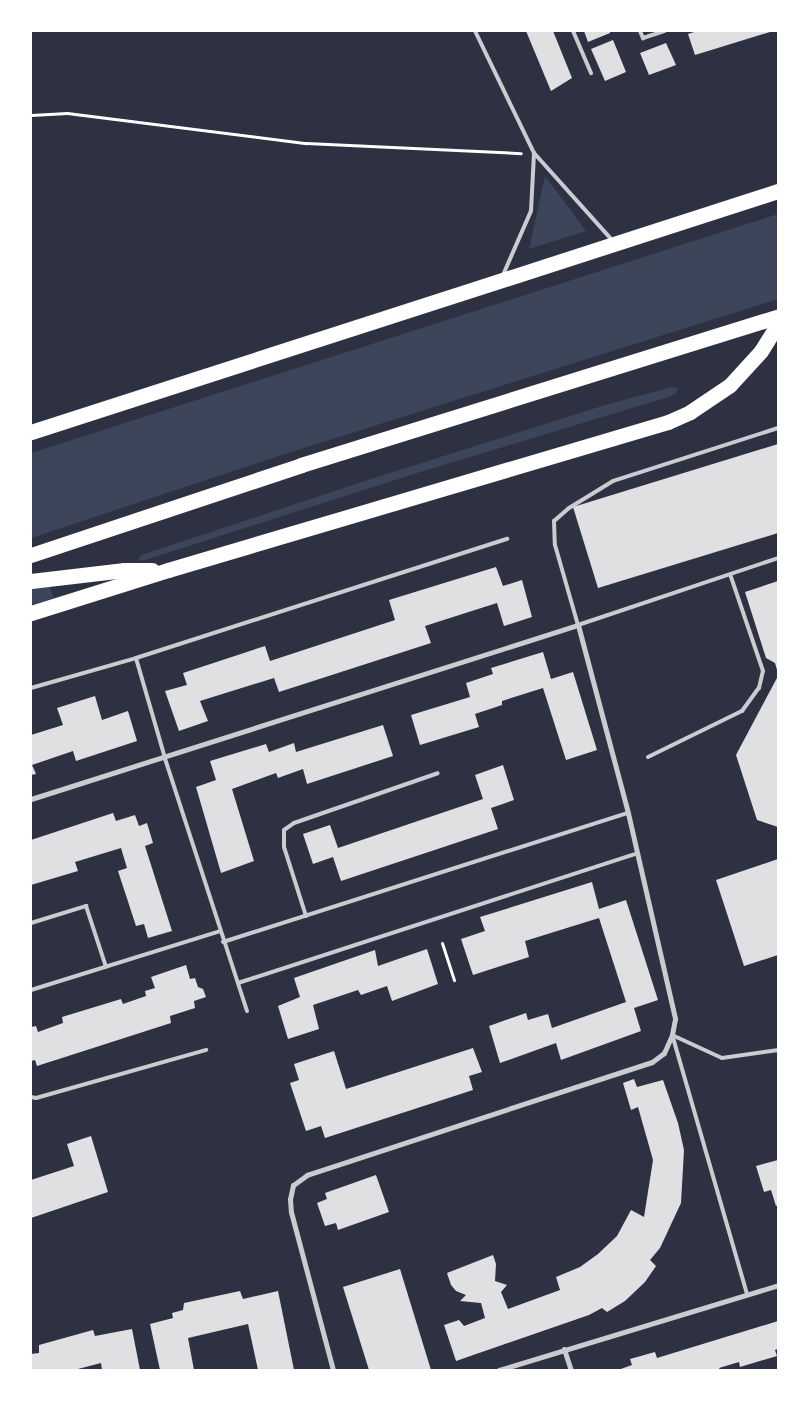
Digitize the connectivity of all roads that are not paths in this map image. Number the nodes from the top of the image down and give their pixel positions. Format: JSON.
{"nodes":[{"id":1,"x":475,"y":31,"type":"edge"},
{"id":2,"x":572,"y":31,"type":"edge"},
{"id":3,"x":640,"y":31,"type":"edge"},
{"id":4,"x":666,"y":31,"type":"edge"},
{"id":5,"x":591,"y":73,"type":"dead end"},
{"id":6,"x":534,"y":154,"type":"junction"},
{"id":7,"x":778,"y":191,"type":"edge"},
{"id":8,"x":614,"y":242,"type":"junction"},
{"id":9,"x":501,"y":280,"type":"junction"},
{"id":10,"x":778,"y":316,"type":"edge"},
{"id":11,"x":778,"y":324,"type":"edge"},
{"id":12,"x":778,"y":428,"type":"edge"},
{"id":13,"x":31,"y":432,"type":"edge"},
{"id":14,"x":507,"y":539,"type":"dead end"},
{"id":15,"x":31,"y":555,"type":"edge"},
{"id":16,"x":778,"y":558,"type":"edge"},
{"id":17,"x":168,"y":570,"type":"junction"},
{"id":18,"x":730,"y":574,"type":"junction"},
{"id":19,"x":31,"y":580,"type":"edge"},
{"id":20,"x":31,"y":613,"type":"edge"},
{"id":21,"x":578,"y":625,"type":"junction"},
{"id":22,"x":136,"y":658,"type":"junction"},
{"id":23,"x":31,"y":688,"type":"edge"},
{"id":24,"x":648,"y":757,"type":"dead end"},
{"id":25,"x":165,"y":758,"type":"junction"},
{"id":26,"x":438,"y":773,"type":"dead end"},
{"id":27,"x":31,"y":799,"type":"edge"},
{"id":28,"x":628,"y":813,"type":"junction"},
{"id":29,"x":636,"y":854,"type":"junction"},
{"id":30,"x":306,"y":916,"type":"junction"},
{"id":31,"x":31,"y":923,"type":"edge"},
{"id":32,"x":220,"y":931,"type":"junction"},
{"id":33,"x":224,"y":942,"type":"junction"},
{"id":34,"x":106,"y":967,"type":"junction"},
{"id":35,"x":238,"y":983,"type":"junction"},
{"id":36,"x":31,"y":990,"type":"edge"},
{"id":37,"x":247,"y":1010,"type":"dead end"},
{"id":38,"x":672,"y":1035,"type":"junction"},
{"id":39,"x":206,"y":1050,"type":"dead end"},
{"id":40,"x":778,"y":1050,"type":"edge"},
{"id":41,"x":31,"y":1097,"type":"edge"},
{"id":42,"x":778,"y":1285,"type":"edge"},
{"id":43,"x":747,"y":1294,"type":"junction"},
{"id":44,"x":564,"y":1349,"type":"junction"},
{"id":45,"x":333,"y":1370,"type":"edge"},
{"id":46,"x":499,"y":1370,"type":"edge"},
{"id":47,"x":571,"y":1370,"type":"edge"}],
"edges":[{"from":1,"to":6,"type":"lane"},
{"from":2,"to":5,"type":"lane"},
{"from":3,"to":4,"type":"lane"},
{"from":6,"to":8,"type":"lane"},
{"from":6,"to":9,"type":"lane"},
{"from":7,"to":8,"type":"highway"},
{"from":8,"to":9,"type":"highway"},
{"from":9,"to":13,"type":"highway"},
{"from":10,"to":15,"type":"highway"},
{"from":11,"to":17,"type":"highway"},
{"from":12,"to":21,"type":"lane"},
{"from":14,"to":22,"type":"lane"},
{"from":16,"to":18,"type":"lane"},
{"from":17,"to":19,"type":"highway"},
{"from":17,"to":20,"type":"highway"},
{"from":18,"to":21,"type":"lane"},
{"from":18,"to":24,"type":"lane"},
{"from":21,"to":25,"type":"street"},
{"from":21,"to":28,"type":"street"},
{"from":22,"to":23,"type":"lane"},
{"from":22,"to":25,"type":"lane"},
{"from":25,"to":27,"type":"street"},
{"from":25,"to":32,"type":"lane"},
{"from":26,"to":30,"type":"lane"},
{"from":28,"to":29,"type":"street"},
{"from":28,"to":30,"type":"lane"},
{"from":29,"to":35,"type":"lane"},
{"from":29,"to":38,"type":"street"},
{"from":30,"to":33,"type":"lane"},
{"from":31,"to":34,"type":"lane"},
{"from":32,"to":33,"type":"lane"},
{"from":32,"to":34,"type":"lane"},
{"from":33,"to":35,"type":"lane"},
{"from":34,"to":36,"type":"lane"},
{"from":35,"to":37,"type":"lane"},
{"from":38,"to":40,"type":"lane"},
{"from":38,"to":43,"type":"lane"},
{"from":38,"to":45,"type":"street"},
{"from":39,"to":41,"type":"lane"},
{"from":42,"to":43,"type":"street"},
{"from":43,"to":44,"type":"street"},
{"from":44,"to":46,"type":"street"},
{"from":44,"to":47,"type":"street"}]}
